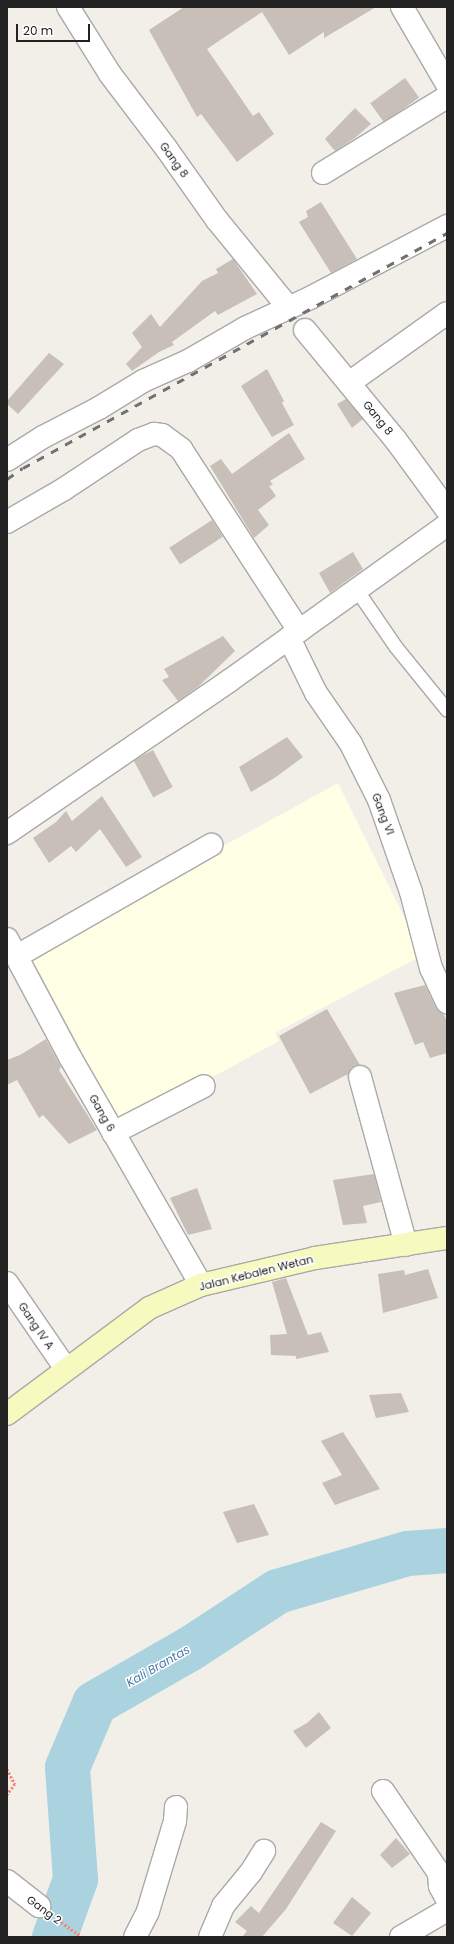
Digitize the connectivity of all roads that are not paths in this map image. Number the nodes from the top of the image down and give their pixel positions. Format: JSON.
{"nodes":[{"id":1,"x":68,"y":7,"type":"edge"},
{"id":2,"x":402,"y":7,"type":"edge"},
{"id":3,"x":447,"y":84,"type":"edge"},
{"id":4,"x":447,"y":97,"type":"edge"},
{"id":5,"x":323,"y":173,"type":"dead end"},
{"id":6,"x":447,"y":226,"type":"edge"},
{"id":7,"x":288,"y":307,"type":"junction"},
{"id":8,"x":447,"y":313,"type":"edge"},
{"id":9,"x":305,"y":330,"type":"dead end"},
{"id":10,"x":349,"y":383,"type":"junction"},
{"id":11,"x":7,"y":460,"type":"edge"},
{"id":12,"x":447,"y":510,"type":"edge"},
{"id":13,"x":7,"y":522,"type":"edge"},
{"id":14,"x":447,"y":525,"type":"edge"},
{"id":15,"x":356,"y":589,"type":"junction"},
{"id":16,"x":294,"y":634,"type":"junction"},
{"id":17,"x":447,"y":710,"type":"edge"},
{"id":18,"x":7,"y":833,"type":"edge"},
{"id":19,"x":211,"y":845,"type":"dead end"},
{"id":20,"x":12,"y":948,"type":"edge"},
{"id":21,"x":447,"y":1003,"type":"edge"},
{"id":22,"x":360,"y":1077,"type":"dead end"},
{"id":23,"x":204,"y":1086,"type":"dead end"},
{"id":24,"x":113,"y":1133,"type":"junction"},
{"id":25,"x":447,"y":1238,"type":"edge"},
{"id":26,"x":406,"y":1245,"type":"junction"},
{"id":27,"x":7,"y":1283,"type":"edge"},
{"id":28,"x":201,"y":1285,"type":"junction"},
{"id":29,"x":66,"y":1369,"type":"junction"},
{"id":30,"x":7,"y":1414,"type":"edge"},
{"id":31,"x":383,"y":1791,"type":"dead end"},
{"id":32,"x":176,"y":1808,"type":"dead end"},
{"id":33,"x":264,"y":1852,"type":"dead end"},
{"id":34,"x":7,"y":1881,"type":"edge"},
{"id":35,"x":447,"y":1899,"type":"edge"},
{"id":36,"x":39,"y":1906,"type":"road end"},
{"id":37,"x":447,"y":1910,"type":"edge"},
{"id":38,"x":135,"y":1937,"type":"edge"},
{"id":39,"x":210,"y":1937,"type":"edge"},
{"id":40,"x":401,"y":1937,"type":"edge"}],
"edges":[{"from":1,"to":7,"type":"street","name":"Gang 8"},
{"from":2,"to":3,"type":"street"},
{"from":4,"to":5,"type":"street"},
{"from":6,"to":7,"type":"street"},
{"from":7,"to":11,"type":"street"},
{"from":8,"to":10,"type":"street"},
{"from":9,"to":10,"type":"street","name":"Gang 8"},
{"from":10,"to":12,"type":"street","name":"Gang 8"},
{"from":13,"to":16,"type":"street","name":"Gang VI"},
{"from":14,"to":15,"type":"street"},
{"from":15,"to":16,"type":"street"},
{"from":15,"to":17,"type":"lane"},
{"from":16,"to":18,"type":"street"},
{"from":16,"to":21,"type":"street","name":"Gang VI"},
{"from":19,"to":20,"type":"street"},
{"from":20,"to":24,"type":"street","name":"Gang 6"},
{"from":22,"to":26,"type":"street"},
{"from":23,"to":24,"type":"street"},
{"from":24,"to":28,"type":"street","name":"Gang 6"},
{"from":25,"to":26,"type":"main road","name":"Jalan Kebalen Wetan"},
{"from":26,"to":28,"type":"main road","name":"Jalan Kebalen Wetan"},
{"from":27,"to":29,"type":"street","name":"Gang IV A"},
{"from":28,"to":29,"type":"main road","name":"Jalan Kebalen Wetan"},
{"from":29,"to":30,"type":"main road","name":"Jalan Kebalen Wetan"},
{"from":31,"to":35,"type":"street"},
{"from":32,"to":38,"type":"street"},
{"from":33,"to":39,"type":"street"},
{"from":34,"to":36,"type":"street","name":"Gang 2"},
{"from":37,"to":40,"type":"street"}]}
